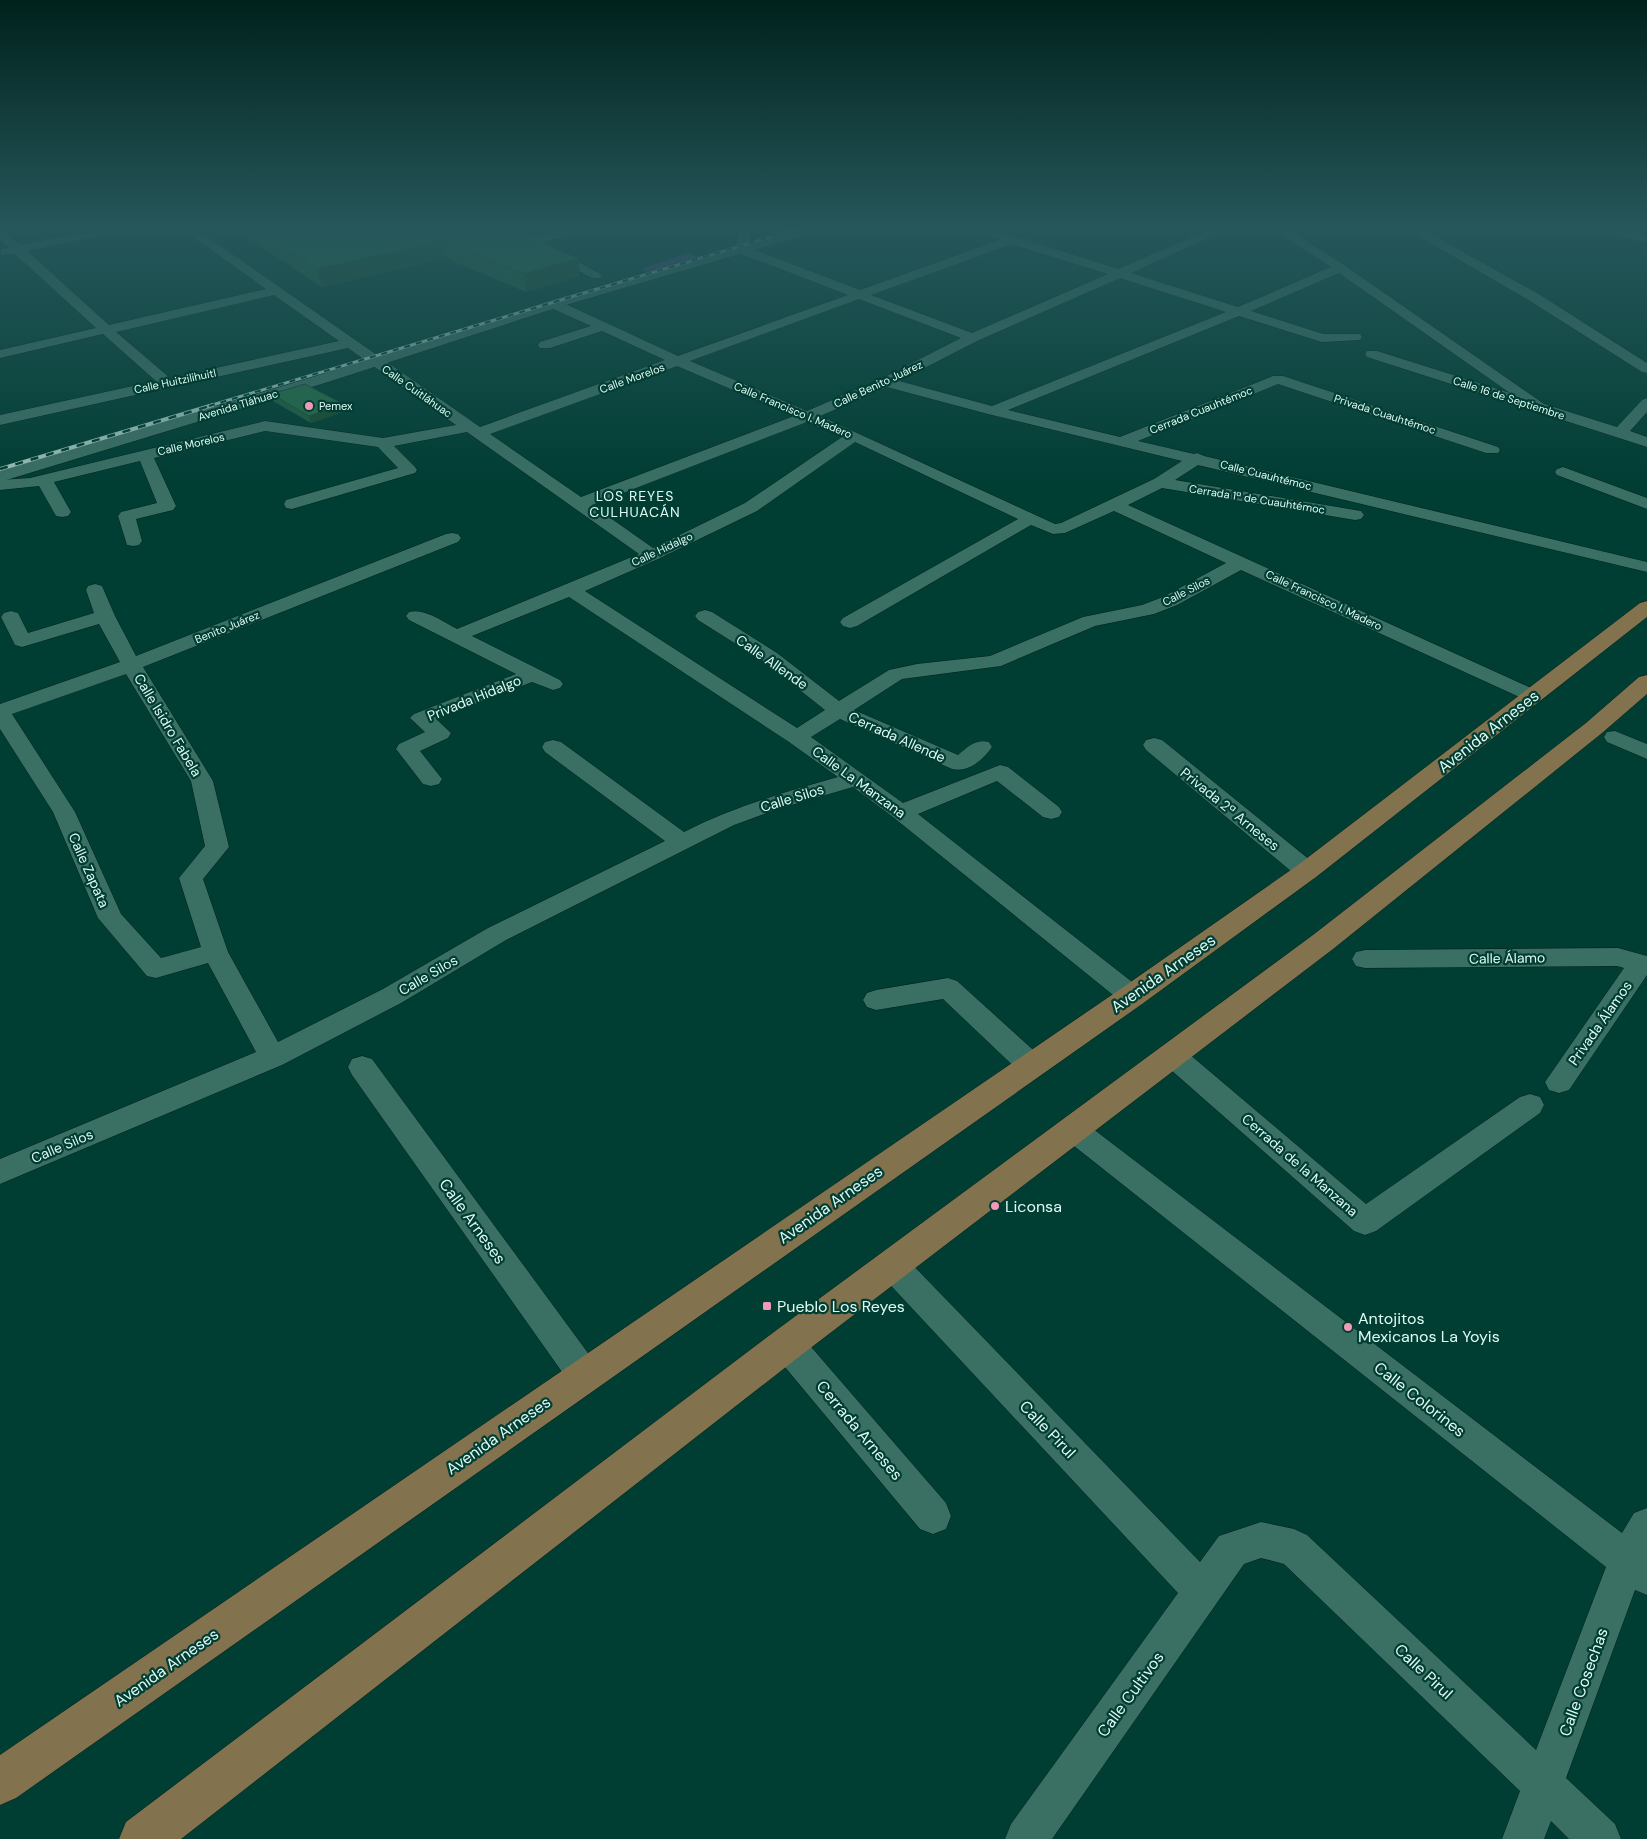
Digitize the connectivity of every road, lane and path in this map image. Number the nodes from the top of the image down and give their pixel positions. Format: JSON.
{"nodes":[{"id":1,"x":86,"y":312,"type":"edge"},
{"id":2,"x":181,"y":312,"type":"edge"},
{"id":3,"x":305,"y":312,"type":"edge"},
{"id":4,"x":523,"y":312,"type":"edge"},
{"id":5,"x":570,"y":312,"type":"edge"},
{"id":6,"x":809,"y":312,"type":"edge"},
{"id":7,"x":904,"y":312,"type":"edge"},
{"id":8,"x":1033,"y":312,"type":"edge"},
{"id":9,"x":1238,"y":312,"type":"joint"},
{"id":10,"x":1403,"y":312,"type":"edge"},
{"id":11,"x":1557,"y":312,"type":"edge"},
{"id":12,"x":457,"y":320,"type":"dead end"},
{"id":13,"x":602,"y":327,"type":"junction"},
{"id":14,"x":104,"y":329,"type":"junction"},
{"id":15,"x":1355,"y":337,"type":"dead end"},
{"id":16,"x":972,"y":338,"type":"junction"},
{"id":17,"x":545,"y":345,"type":"dead end"},
{"id":18,"x":363,"y":352,"type":"junction"},
{"id":19,"x":0,"y":354,"type":"edge"},
{"id":20,"x":1372,"y":354,"type":"dead end"},
{"id":21,"x":678,"y":361,"type":"junction"},
{"id":22,"x":1647,"y":369,"type":"edge"},
{"id":23,"x":1278,"y":379,"type":"joint"},
{"id":24,"x":165,"y":382,"type":"junction"},
{"id":25,"x":886,"y":382,"type":"junction"},
{"id":26,"x":1647,"y":403,"type":"edge"},
{"id":27,"x":1538,"y":406,"type":"junction"},
{"id":28,"x":993,"y":411,"type":"junction"},
{"id":29,"x":184,"y":415,"type":"junction"},
{"id":30,"x":808,"y":416,"type":"junction"},
{"id":31,"x":0,"y":420,"type":"edge"},
{"id":32,"x":472,"y":430,"type":"junction"},
{"id":33,"x":1620,"y":433,"type":"junction"},
{"id":34,"x":854,"y":436,"type":"junction"},
{"id":35,"x":1123,"y":441,"type":"junction"},
{"id":36,"x":1647,"y":442,"type":"edge"},
{"id":37,"x":383,"y":443,"type":"junction"},
{"id":38,"x":1492,"y":450,"type":"dead end"},
{"id":39,"x":144,"y":455,"type":"junction"},
{"id":40,"x":1197,"y":458,"type":"junction"},
{"id":41,"x":0,"y":463,"type":"edge"},
{"id":42,"x":1563,"y":472,"type":"dead end"},
{"id":43,"x":0,"y":477,"type":"edge"},
{"id":44,"x":44,"y":480,"type":"junction"},
{"id":45,"x":1160,"y":483,"type":"junction"},
{"id":46,"x":0,"y":485,"type":"edge"},
{"id":47,"x":292,"y":504,"type":"dead end"},
{"id":48,"x":578,"y":504,"type":"junction"},
{"id":49,"x":1647,"y":504,"type":"edge"},
{"id":50,"x":1114,"y":505,"type":"junction"},
{"id":51,"x":62,"y":512,"type":"dead end"},
{"id":52,"x":1355,"y":515,"type":"dead end"},
{"id":53,"x":1030,"y":519,"type":"junction"},
{"id":54,"x":452,"y":538,"type":"dead end"},
{"id":55,"x":134,"y":541,"type":"dead end"},
{"id":56,"x":652,"y":555,"type":"junction"},
{"id":57,"x":1241,"y":562,"type":"junction"},
{"id":58,"x":1647,"y":567,"type":"edge"},
{"id":59,"x":95,"y":590,"type":"dead end"},
{"id":60,"x":571,"y":590,"type":"junction"},
{"id":61,"x":1647,"y":607,"type":"edge"},
{"id":62,"x":105,"y":616,"type":"junction"},
{"id":63,"x":416,"y":616,"type":"dead end"},
{"id":64,"x":705,"y":616,"type":"dead end"},
{"id":65,"x":11,"y":617,"type":"dead end"},
{"id":66,"x":850,"y":622,"type":"dead end"},
{"id":67,"x":456,"y":636,"type":"junction"},
{"id":68,"x":131,"y":665,"type":"junction"},
{"id":69,"x":534,"y":674,"type":"junction"},
{"id":70,"x":1647,"y":682,"type":"edge"},
{"id":71,"x":553,"y":684,"type":"dead end"},
{"id":72,"x":1533,"y":696,"type":"junction"},
{"id":73,"x":838,"y":710,"type":"junction"},
{"id":74,"x":0,"y":712,"type":"edge"},
{"id":75,"x":1605,"y":732,"type":"junction"},
{"id":76,"x":797,"y":738,"type":"junction"},
{"id":77,"x":1154,"y":745,"type":"dead end"},
{"id":78,"x":553,"y":747,"type":"dead end"},
{"id":79,"x":980,"y":747,"type":"dead end"},
{"id":80,"x":1647,"y":752,"type":"edge"},
{"id":81,"x":432,"y":779,"type":"dead end"},
{"id":82,"x":856,"y":779,"type":"junction"},
{"id":83,"x":901,"y":812,"type":"junction"},
{"id":84,"x":1052,"y":812,"type":"dead end"},
{"id":85,"x":682,"y":842,"type":"junction"},
{"id":86,"x":1307,"y":871,"type":"junction"},
{"id":87,"x":215,"y":952,"type":"junction"},
{"id":88,"x":1365,"y":959,"type":"dead end"},
{"id":89,"x":1644,"y":965,"type":"edge"},
{"id":90,"x":1132,"y":996,"type":"junction"},
{"id":91,"x":876,"y":1000,"type":"dead end"},
{"id":92,"x":1172,"y":1055,"type":"junction"},
{"id":93,"x":272,"y":1057,"type":"junction"},
{"id":94,"x":1031,"y":1065,"type":"junction"},
{"id":95,"x":362,"y":1067,"type":"dead end"},
{"id":96,"x":1559,"y":1082,"type":"dead end"},
{"id":97,"x":1530,"y":1105,"type":"dead end"},
{"id":98,"x":1074,"y":1130,"type":"junction"},
{"id":99,"x":0,"y":1172,"type":"edge"},
{"id":100,"x":892,"y":1266,"type":"junction"},
{"id":101,"x":787,"y":1344,"type":"junction"},
{"id":102,"x":584,"y":1375,"type":"junction"},
{"id":103,"x":932,"y":1516,"type":"dead end"},
{"id":104,"x":1647,"y":1526,"type":"edge"},
{"id":105,"x":1232,"y":1549,"type":"joint"},
{"id":106,"x":1637,"y":1569,"type":"edge"},
{"id":107,"x":1203,"y":1592,"type":"junction"},
{"id":108,"x":0,"y":1782,"type":"edge"},
{"id":109,"x":1545,"y":1785,"type":"junction"},
{"id":110,"x":143,"y":1839,"type":"edge"},
{"id":111,"x":1026,"y":1839,"type":"edge"},
{"id":112,"x":1523,"y":1839,"type":"edge"},
{"id":113,"x":1600,"y":1839,"type":"edge"}],
"edges":[{"from":1,"to":14,"type":"street"},
{"from":2,"to":14,"type":"street"},
{"from":3,"to":18,"type":"street","name":"Calle Cuitláhuac"},
{"from":4,"to":18,"type":"main road","name":"Avenida Tláhuac"},
{"from":5,"to":13,"type":"street","name":"Calle Francisco I. Madero"},
{"from":6,"to":21,"type":"street","name":"Calle Morelos"},
{"from":7,"to":16,"type":"street"},
{"from":8,"to":16,"type":"street","name":"Calle Benito Juárez"},
{"from":9,"to":15,"type":"street"},
{"from":9,"to":28,"type":"street"},
{"from":10,"to":27,"type":"street"},
{"from":11,"to":22,"type":"street"},
{"from":12,"to":18,"type":"main road","name":"Avenida Tláhuac"},
{"from":13,"to":17,"type":"street"},
{"from":13,"to":21,"type":"street","name":"Calle Francisco I. Madero"},
{"from":14,"to":19,"type":"street"},
{"from":14,"to":24,"type":"street"},
{"from":16,"to":25,"type":"street","name":"Calle Benito Juárez"},
{"from":18,"to":24,"type":"street","name":"Calle Huitzilihuitl"},
{"from":18,"to":29,"type":"main road","name":"Avenida Tláhuac"},
{"from":18,"to":32,"type":"street","name":"Calle Cuitláhuac"},
{"from":20,"to":27,"type":"street","name":"Calle 16 de Septiembre"},
{"from":21,"to":30,"type":"street","name":"Calle Francisco I. Madero"},
{"from":21,"to":32,"type":"street","name":"Calle Morelos"},
{"from":23,"to":35,"type":"street","name":"Cerrada Cuauhtémoc"},
{"from":23,"to":38,"type":"street","name":"Privada Cuauhtémoc"},
{"from":24,"to":31,"type":"street","name":"Calle Huitzilihuitl"},
{"from":25,"to":28,"type":"street","name":"Calle Cuauhtémoc"},
{"from":25,"to":30,"type":"street","name":"Calle Benito Juárez"},
{"from":26,"to":33,"type":"street"},
{"from":27,"to":33,"type":"street","name":"Calle 16 de Septiembre"},
{"from":28,"to":35,"type":"street","name":"Calle Cuauhtémoc"},
{"from":29,"to":41,"type":"main road","name":"Avenida Tláhuac"},
{"from":29,"to":43,"type":"main road","name":"Avenida Tláhuac"},
{"from":30,"to":34,"type":"street","name":"Calle Francisco I. Madero"},
{"from":30,"to":48,"type":"street","name":"Calle Benito Juárez"},
{"from":32,"to":37,"type":"street","name":"Calle Morelos"},
{"from":32,"to":48,"type":"street","name":"Calle Cuitláhuac"},
{"from":33,"to":36,"type":"street","name":"Calle 16 de Septiembre"},
{"from":34,"to":53,"type":"street","name":"Calle Francisco I. Madero"},
{"from":34,"to":56,"type":"street","name":"Calle Hidalgo"},
{"from":35,"to":40,"type":"street","name":"Calle Cuauhtémoc"},
{"from":37,"to":39,"type":"street","name":"Calle Morelos"},
{"from":37,"to":47,"type":"street"},
{"from":39,"to":44,"type":"street","name":"Calle Morelos"},
{"from":39,"to":55,"type":"street"},
{"from":40,"to":45,"type":"street","name":"Calle Francisco I. Madero"},
{"from":40,"to":58,"type":"street","name":"Calle Cuauhtémoc"},
{"from":42,"to":49,"type":"street"},
{"from":44,"to":46,"type":"street","name":"Calle Morelos"},
{"from":44,"to":51,"type":"street"},
{"from":45,"to":50,"type":"street","name":"Calle Francisco I. Madero"},
{"from":45,"to":52,"type":"street","name":"Cerrada 1ª de Cuauhtémoc"},
{"from":48,"to":56,"type":"street","name":"Calle Cuitláhuac"},
{"from":50,"to":53,"type":"street","name":"Calle Francisco I. Madero"},
{"from":50,"to":57,"type":"street","name":"Calle Francisco I. Madero"},
{"from":53,"to":66,"type":"street"},
{"from":54,"to":68,"type":"street","name":"Benito Juárez"},
{"from":56,"to":60,"type":"street","name":"Calle Hidalgo"},
{"from":57,"to":72,"type":"street","name":"Calle Francisco I. Madero"},
{"from":57,"to":73,"type":"street","name":"Calle Silos"},
{"from":59,"to":62,"type":"street"},
{"from":60,"to":67,"type":"street","name":"Calle Hidalgo"},
{"from":60,"to":76,"type":"street","name":"Calle La Manzana"},
{"from":61,"to":72,"type":"main road","name":"Avenida Arneses"},
{"from":62,"to":65,"type":"street"},
{"from":62,"to":68,"type":"street"},
{"from":63,"to":67,"type":"street"},
{"from":64,"to":73,"type":"street","name":"Calle Allende"},
{"from":67,"to":69,"type":"street"},
{"from":68,"to":74,"type":"street","name":"Benito Juárez"},
{"from":68,"to":87,"type":"street","name":"Calle Isidro Fabela"},
{"from":69,"to":71,"type":"street"},
{"from":69,"to":81,"type":"street","name":"Privada Hidalgo"},
{"from":70,"to":75,"type":"main road"},
{"from":72,"to":86,"type":"main road","name":"Avenida Arneses"},
{"from":73,"to":76,"type":"street","name":"Calle Silos"},
{"from":73,"to":79,"type":"street","name":"Cerrada Allende"},
{"from":74,"to":87,"type":"street","name":"Calle Zapata"},
{"from":75,"to":80,"type":"street"},
{"from":75,"to":92,"type":"main road"},
{"from":76,"to":82,"type":"street","name":"Calle La Manzana"},
{"from":77,"to":86,"type":"street","name":"Privada 2ª Arneses"},
{"from":78,"to":85,"type":"street"},
{"from":82,"to":83,"type":"street","name":"Calle La Manzana"},
{"from":82,"to":85,"type":"street","name":"Calle Silos"},
{"from":83,"to":84,"type":"street"},
{"from":83,"to":90,"type":"street","name":"Calle La Manzana"},
{"from":85,"to":93,"type":"street","name":"Calle Silos"},
{"from":86,"to":90,"type":"main road","name":"Avenida Arneses"},
{"from":87,"to":93,"type":"street","name":"Calle Isidro Fabela"},
{"from":88,"to":89,"type":"street","name":"Calle Álamo"},
{"from":89,"to":96,"type":"street","name":"Privada Álamos"},
{"from":90,"to":94,"type":"main road","name":"Avenida Arneses"},
{"from":91,"to":94,"type":"street"},
{"from":92,"to":97,"type":"street","name":"Cerrada de la Manzana"},
{"from":92,"to":98,"type":"main road"},
{"from":93,"to":99,"type":"street","name":"Calle Silos"},
{"from":94,"to":102,"type":"main road","name":"Avenida Arneses"},
{"from":95,"to":102,"type":"street","name":"Calle Arneses"},
{"from":98,"to":100,"type":"main road"},
{"from":98,"to":106,"type":"street","name":"Calle Colorines"},
{"from":100,"to":101,"type":"main road"},
{"from":100,"to":107,"type":"street","name":"Calle Pirul"},
{"from":101,"to":103,"type":"street","name":"Cerrada Arneses"},
{"from":101,"to":110,"type":"main road"},
{"from":102,"to":108,"type":"main road","name":"Avenida Arneses"},
{"from":104,"to":106,"type":"street","name":"Calle Cosechas"},
{"from":105,"to":107,"type":"street","name":"Calle Cultivos"},
{"from":105,"to":109,"type":"street","name":"Calle Pirul"},
{"from":106,"to":109,"type":"street","name":"Calle Cosechas"},
{"from":107,"to":111,"type":"street","name":"Calle Cultivos"},
{"from":109,"to":112,"type":"street","name":"Calle Cosechas"},
{"from":109,"to":113,"type":"street","name":"Calle Pirul"}]}
